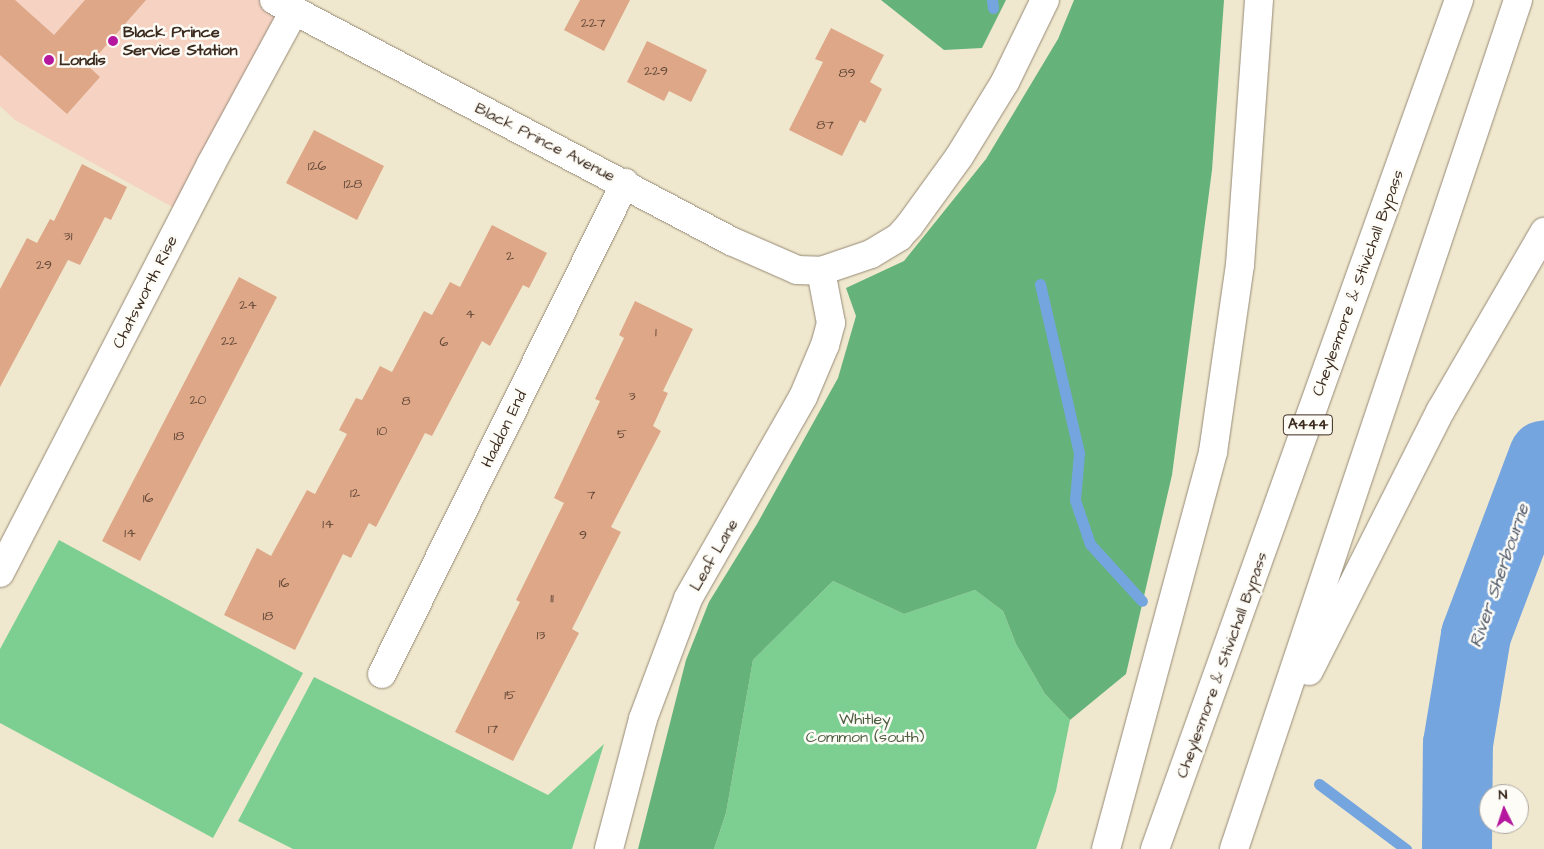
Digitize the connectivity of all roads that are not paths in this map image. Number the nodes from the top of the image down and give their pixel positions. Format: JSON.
{"nodes":[{"id":1,"x":1045,"y":0,"type":"edge"},
{"id":2,"x":1259,"y":0,"type":"edge"},
{"id":3,"x":1460,"y":0,"type":"edge"},
{"id":4,"x":1518,"y":0,"type":"edge"},
{"id":5,"x":283,"y":6,"type":"edge"},
{"id":6,"x":625,"y":183,"type":"junction"},
{"id":7,"x":1544,"y":232,"type":"edge"},
{"id":8,"x":821,"y":271,"type":"junction"},
{"id":9,"x":0,"y":573,"type":"edge"},
{"id":10,"x":382,"y":674,"type":"dead end"},
{"id":11,"x":1265,"y":759,"type":"junction"},
{"id":12,"x":609,"y":849,"type":"edge"},
{"id":13,"x":1106,"y":849,"type":"edge"},
{"id":14,"x":1155,"y":849,"type":"edge"},
{"id":15,"x":1234,"y":849,"type":"edge"}],
"edges":[{"from":1,"to":8,"type":"main road"},
{"from":2,"to":13,"type":"main road"},
{"from":3,"to":14,"type":"main road","name":"Cheylesmore & Stivichall Bypass","number":"A444"},
{"from":4,"to":11,"type":"main road"},
{"from":5,"to":6,"type":"main road","name":"Black Prince Avenue"},
{"from":5,"to":9,"type":"main road","name":"Chatsworth Rise"},
{"from":6,"to":8,"type":"main road","name":"Black Prince Avenue"},
{"from":6,"to":10,"type":"main road","name":"Haddon End"},
{"from":7,"to":11,"type":"main road"},
{"from":8,"to":12,"type":"main road","name":"Leaf Lane"},
{"from":11,"to":15,"type":"main road"}]}
